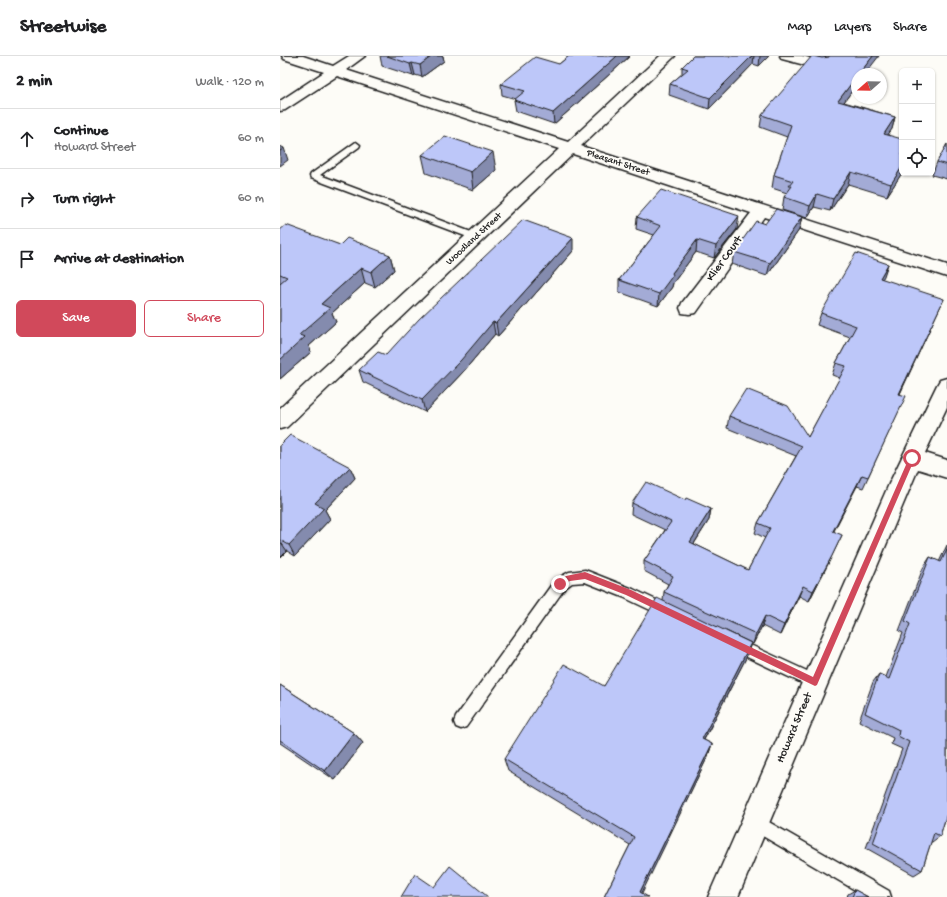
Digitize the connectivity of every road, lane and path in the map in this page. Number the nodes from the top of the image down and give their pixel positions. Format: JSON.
{"nodes":[{"id":1,"x":289,"y":56,"type":"edge"},
{"id":2,"x":358,"y":56,"type":"edge"},
{"id":3,"x":668,"y":56,"type":"edge"},
{"id":4,"x":786,"y":56,"type":"edge"},
{"id":5,"x":820,"y":65,"type":"edge"},
{"id":6,"x":335,"y":71,"type":"junction"},
{"id":7,"x":280,"y":107,"type":"edge"},
{"id":8,"x":356,"y":144,"type":"dead end"},
{"id":9,"x":570,"y":148,"type":"junction"},
{"id":10,"x":761,"y":210,"type":"junction"},
{"id":11,"x":476,"y":237,"type":"junction"},
{"id":12,"x":947,"y":271,"type":"edge"},
{"id":13,"x":689,"y":308,"type":"dead end"},
{"id":14,"x":947,"y":385,"type":"edge"},
{"id":15,"x":280,"y":421,"type":"edge"},
{"id":16,"x":912,"y":458,"type":"junction"},
{"id":17,"x":947,"y":470,"type":"edge"},
{"id":18,"x":678,"y":617,"type":"edge"},
{"id":19,"x":721,"y":637,"type":"edge"},
{"id":20,"x":815,"y":682,"type":"junction"},
{"id":21,"x":462,"y":722,"type":"dead end"},
{"id":22,"x":755,"y":822,"type":"junction"},
{"id":23,"x":723,"y":897,"type":"edge"},
{"id":24,"x":883,"y":897,"type":"edge"}],
"edges":[{"from":1,"to":6,"type":"street","name":"Pleasant Street"},
{"from":2,"to":6,"type":"street"},
{"from":3,"to":9,"type":"street","name":"Woodland Street"},
{"from":4,"to":5,"type":"street"},
{"from":6,"to":7,"type":"street"},
{"from":6,"to":9,"type":"street","name":"Pleasant Street"},
{"from":8,"to":11,"type":"lane"},
{"from":9,"to":10,"type":"street","name":"Pleasant Street"},
{"from":9,"to":11,"type":"street","name":"Woodland Street"},
{"from":10,"to":12,"type":"street","name":"Pleasant Street"},
{"from":10,"to":13,"type":"street","name":"Klier Court"},
{"from":11,"to":15,"type":"street","name":"Woodland Street"},
{"from":14,"to":16,"type":"street","name":"Howard Street"},
{"from":16,"to":17,"type":"street"},
{"from":16,"to":20,"type":"street","name":"Howard Street"},
{"from":18,"to":21,"type":"lane"},
{"from":19,"to":20,"type":"lane"},
{"from":20,"to":22,"type":"street","name":"Howard Street"},
{"from":22,"to":23,"type":"street","name":"Howard Street"},
{"from":22,"to":24,"type":"lane"}]}
